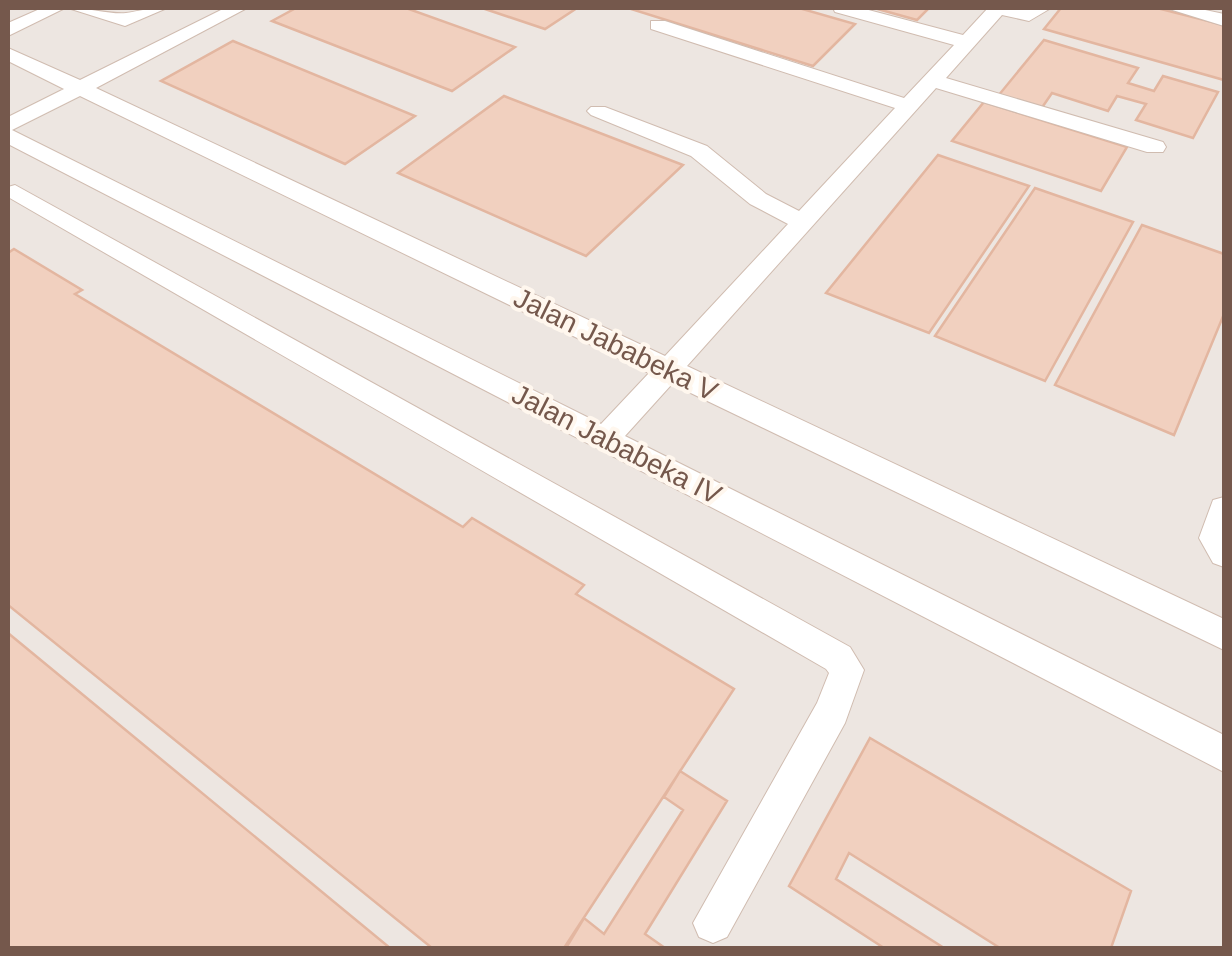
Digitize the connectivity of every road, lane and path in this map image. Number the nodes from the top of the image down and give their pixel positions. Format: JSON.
{"nodes":[{"id":1,"x":56,"y":8,"type":"edge"},
{"id":2,"x":76,"y":8,"type":"edge"},
{"id":3,"x":158,"y":8,"type":"edge"},
{"id":4,"x":238,"y":8,"type":"edge"},
{"id":5,"x":842,"y":8,"type":"edge"},
{"id":6,"x":936,"y":8,"type":"edge"},
{"id":7,"x":997,"y":8,"type":"edge"},
{"id":8,"x":1042,"y":8,"type":"edge"},
{"id":9,"x":1176,"y":8,"type":"edge"},
{"id":10,"x":1224,"y":20,"type":"edge"},
{"id":11,"x":658,"y":25,"type":"dead end"},
{"id":12,"x":916,"y":28,"type":"junction"},
{"id":13,"x":8,"y":30,"type":"edge"},
{"id":14,"x":966,"y":42,"type":"junction"},
{"id":15,"x":8,"y":54,"type":"edge"},
{"id":16,"x":931,"y":80,"type":"junction"},
{"id":17,"x":83,"y":89,"type":"junction"},
{"id":18,"x":908,"y":106,"type":"junction"},
{"id":19,"x":598,"y":111,"type":"dead end"},
{"id":20,"x":8,"y":126,"type":"edge"},
{"id":21,"x":8,"y":136,"type":"edge"},
{"id":22,"x":1155,"y":146,"type":"dead end"},
{"id":23,"x":10,"y":192,"type":"edge"},
{"id":24,"x":802,"y":222,"type":"junction"},
{"id":25,"x":668,"y":369,"type":"junction"},
{"id":26,"x":606,"y":438,"type":"junction"},
{"id":27,"x":1224,"y":509,"type":"edge"},
{"id":28,"x":1224,"y":554,"type":"edge"},
{"id":29,"x":1224,"y":635,"type":"edge"},
{"id":30,"x":1224,"y":754,"type":"edge"},
{"id":31,"x":713,"y":923,"type":"dead end"}],
"edges":[{"from":1,"to":13,"type":"street"},
{"from":2,"to":3,"type":"street"},
{"from":4,"to":17,"type":"street"},
{"from":5,"to":12,"type":"street"},
{"from":6,"to":12,"type":"street"},
{"from":7,"to":8,"type":"street"},
{"from":7,"to":14,"type":"street"},
{"from":9,"to":10,"type":"street"},
{"from":11,"to":18,"type":"street"},
{"from":12,"to":14,"type":"street"},
{"from":14,"to":16,"type":"street"},
{"from":15,"to":17,"type":"street","name":"Jalan Jababeka V"},
{"from":16,"to":18,"type":"street"},
{"from":16,"to":22,"type":"street"},
{"from":17,"to":20,"type":"street"},
{"from":17,"to":25,"type":"street","name":"Jalan Jababeka V"},
{"from":18,"to":24,"type":"street"},
{"from":19,"to":24,"type":"street"},
{"from":21,"to":26,"type":"street","name":"Jalan Jababeka IV"},
{"from":23,"to":31,"type":"street"},
{"from":24,"to":25,"type":"street"},
{"from":25,"to":26,"type":"street"},
{"from":25,"to":29,"type":"street","name":"Jalan Jababeka V"},
{"from":26,"to":30,"type":"street","name":"Jalan Jababeka IV"},
{"from":27,"to":28,"type":"street"}]}
